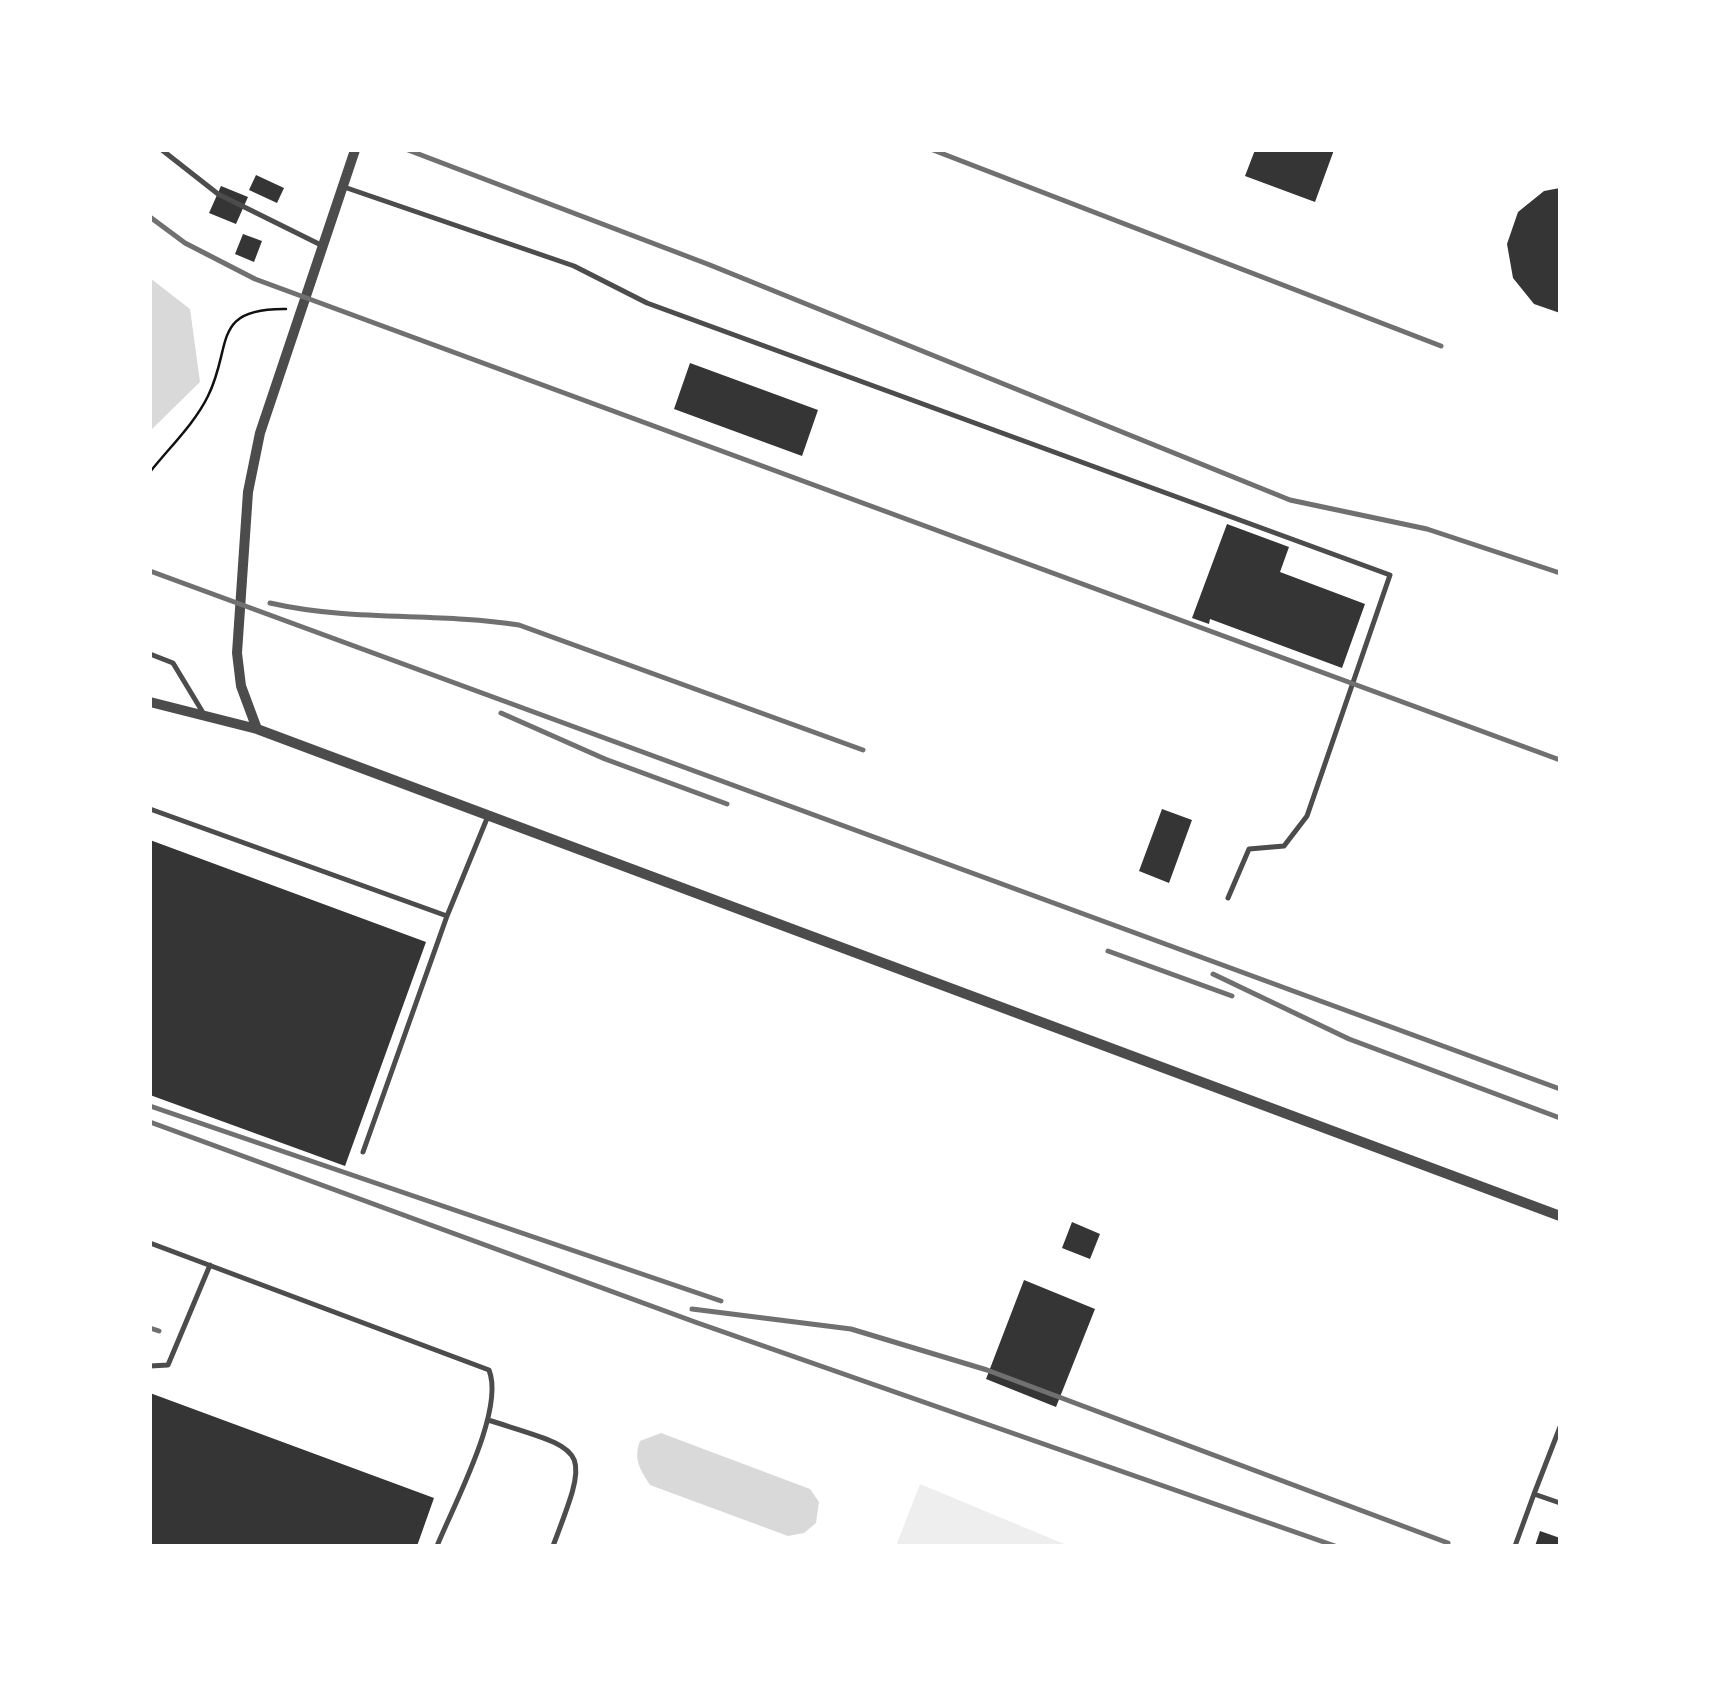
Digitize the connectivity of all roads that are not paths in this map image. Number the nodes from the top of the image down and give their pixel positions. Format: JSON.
{"nodes":[{"id":1,"x":162,"y":150,"type":"edge"},
{"id":2,"x":355,"y":150,"type":"edge"},
{"id":3,"x":344,"y":187,"type":"junction"},
{"id":4,"x":325,"y":247,"type":"junction"},
{"id":5,"x":150,"y":654,"type":"edge"},
{"id":6,"x":150,"y":702,"type":"edge"},
{"id":7,"x":203,"y":714,"type":"junction"},
{"id":8,"x":257,"y":729,"type":"junction"},
{"id":9,"x":150,"y":809,"type":"edge"},
{"id":10,"x":488,"y":816,"type":"junction"},
{"id":11,"x":1228,"y":898,"type":"dead end"},
{"id":12,"x":447,"y":916,"type":"junction"},
{"id":13,"x":363,"y":1152,"type":"dead end"},
{"id":14,"x":1560,"y":1216,"type":"edge"},
{"id":15,"x":150,"y":1242,"type":"edge"},
{"id":16,"x":210,"y":1265,"type":"junction"},
{"id":17,"x":150,"y":1366,"type":"edge"},
{"id":18,"x":488,"y":1420,"type":"junction"},
{"id":19,"x":1560,"y":1427,"type":"edge"},
{"id":20,"x":1534,"y":1494,"type":"junction"},
{"id":21,"x":1560,"y":1503,"type":"edge"},
{"id":22,"x":437,"y":1546,"type":"edge"},
{"id":23,"x":553,"y":1546,"type":"edge"},
{"id":24,"x":1516,"y":1546,"type":"edge"}],
"edges":[{"from":1,"to":4,"type":"lane"},
{"from":2,"to":3,"type":"street"},
{"from":3,"to":4,"type":"street"},
{"from":3,"to":11,"type":"lane"},
{"from":4,"to":8,"type":"street"},
{"from":5,"to":7,"type":"lane"},
{"from":6,"to":7,"type":"street"},
{"from":7,"to":8,"type":"street"},
{"from":8,"to":10,"type":"street"},
{"from":9,"to":12,"type":"lane"},
{"from":10,"to":12,"type":"lane"},
{"from":10,"to":14,"type":"street"},
{"from":12,"to":13,"type":"lane"},
{"from":15,"to":16,"type":"lane"},
{"from":16,"to":17,"type":"lane"},
{"from":16,"to":18,"type":"lane"},
{"from":18,"to":22,"type":"lane"},
{"from":18,"to":23,"type":"lane"},
{"from":19,"to":20,"type":"lane"},
{"from":20,"to":21,"type":"lane"},
{"from":20,"to":24,"type":"lane"}]}
